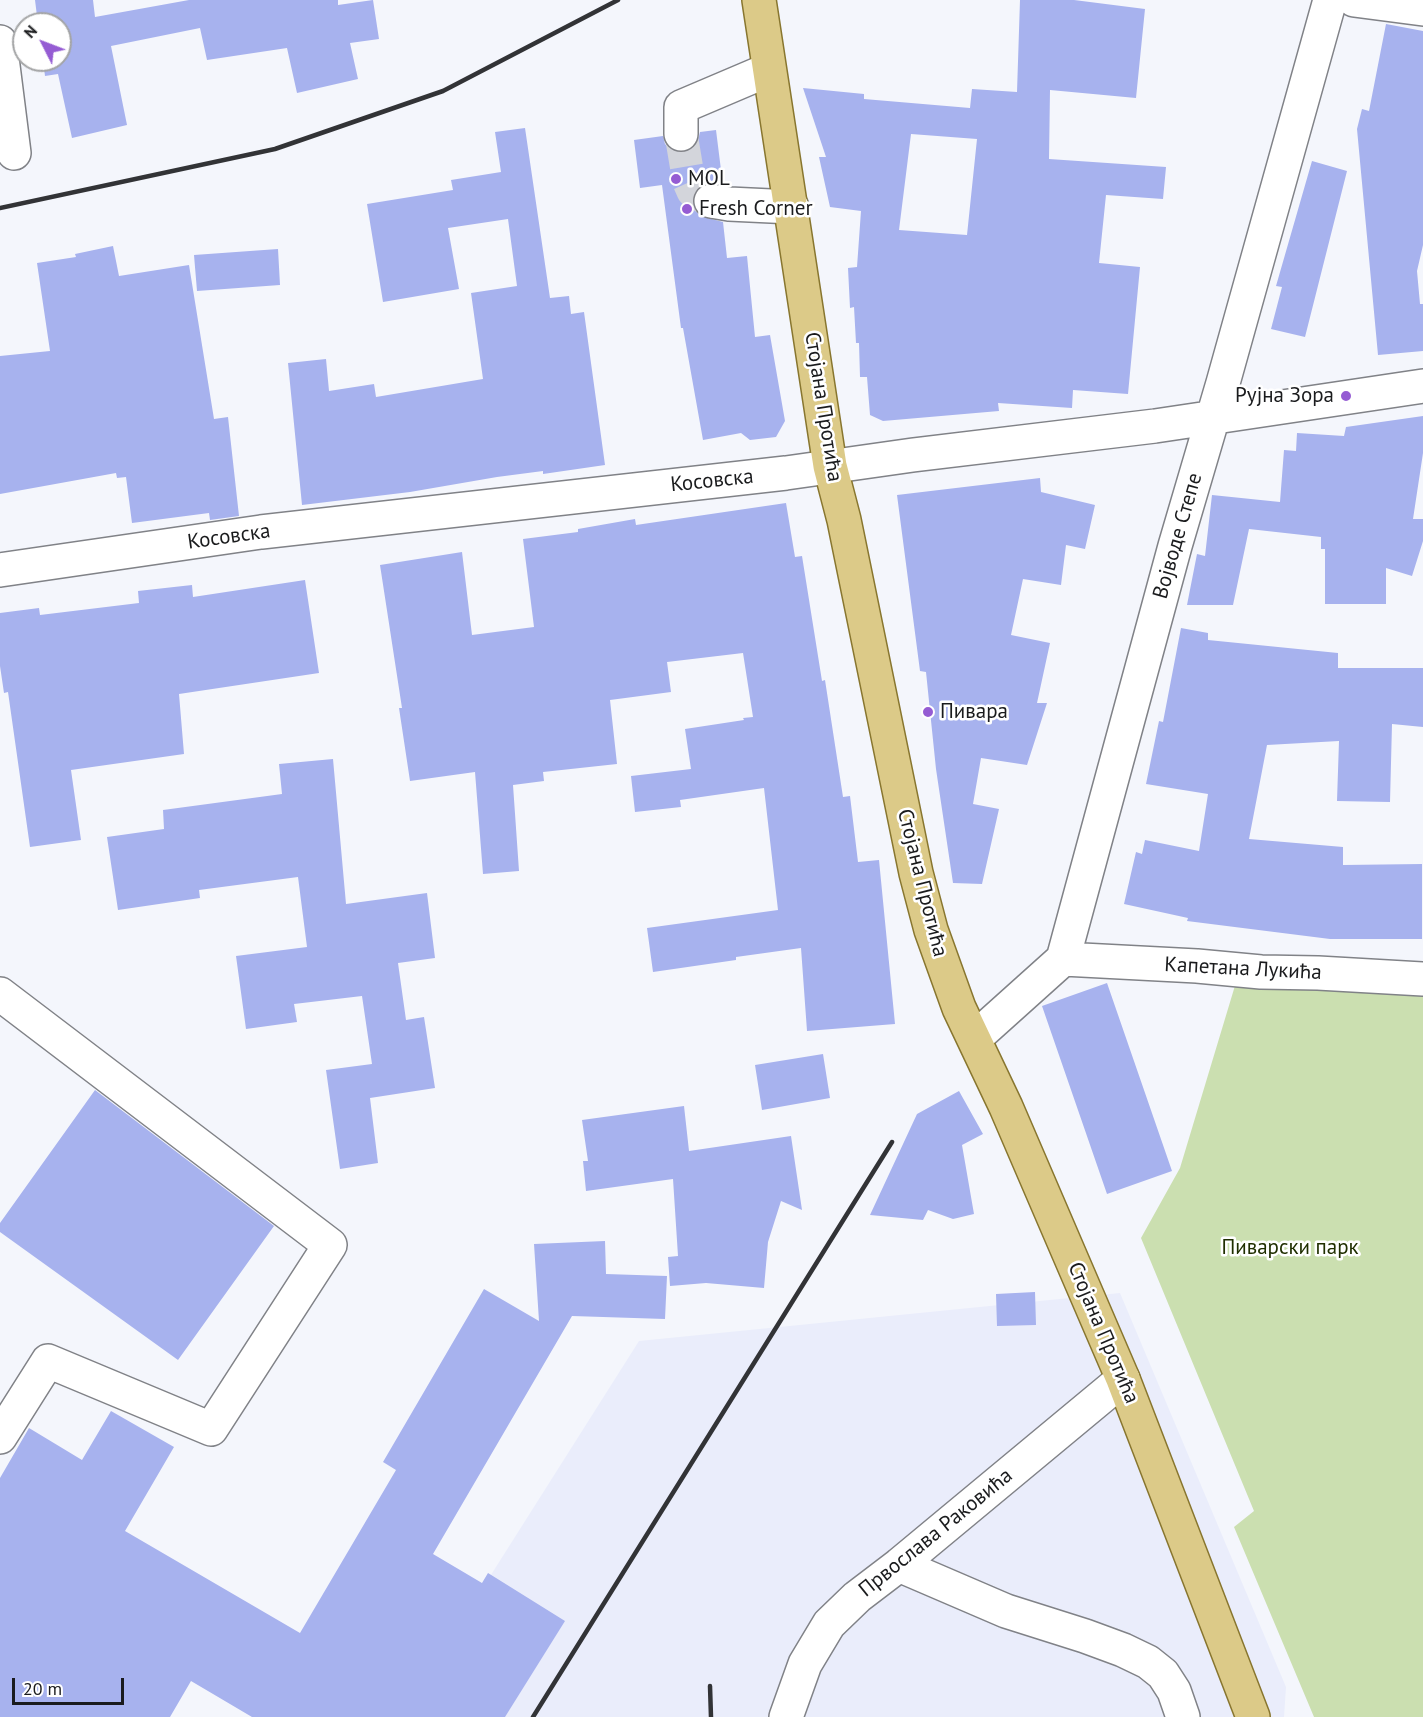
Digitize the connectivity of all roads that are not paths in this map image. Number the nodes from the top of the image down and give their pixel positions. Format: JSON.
{"nodes":[{"id":1,"x":759,"y":0,"type":"edge"},
{"id":2,"x":1330,"y":0,"type":"edge"},
{"id":3,"x":1354,"y":0,"type":"edge"},
{"id":4,"x":1423,"y":9,"type":"edge"},
{"id":5,"x":0,"y":42,"type":"edge"},
{"id":6,"x":768,"y":70,"type":"junction"},
{"id":7,"x":681,"y":134,"type":"tunnel mouth"},
{"id":8,"x":14,"y":153,"type":"dead end"},
{"id":9,"x":711,"y":201,"type":"tunnel mouth"},
{"id":10,"x":792,"y":207,"type":"junction"},
{"id":11,"x":1423,"y":386,"type":"edge"},
{"id":12,"x":1212,"y":418,"type":"junction"},
{"id":13,"x":830,"y":466,"type":"junction"},
{"id":14,"x":0,"y":570,"type":"edge"},
{"id":15,"x":1063,"y":959,"type":"junction"},
{"id":16,"x":1423,"y":979,"type":"edge"},
{"id":17,"x":0,"y":994,"type":"edge"},
{"id":18,"x":975,"y":1038,"type":"junction"},
{"id":19,"x":1123,"y":1379,"type":"junction"},
{"id":20,"x":0,"y":1437,"type":"edge"},
{"id":21,"x":899,"y":1565,"type":"junction"},
{"id":22,"x":786,"y":1717,"type":"edge"},
{"id":23,"x":1183,"y":1717,"type":"edge"},
{"id":24,"x":1253,"y":1717,"type":"edge"}],
"edges":[{"from":1,"to":6,"type":"main road","name":"Стојана Протића"},
{"from":2,"to":12,"type":"street","name":"Војводе Степе"},
{"from":3,"to":4,"type":"street"},
{"from":5,"to":8,"type":"street"},
{"from":6,"to":7,"type":"street"},
{"from":6,"to":10,"type":"main road","name":"Стојана Протића"},
{"from":9,"to":10,"type":"street"},
{"from":10,"to":13,"type":"main road","name":"Стојана Протића"},
{"from":11,"to":12,"type":"street","name":"Косовска"},
{"from":12,"to":13,"type":"street","name":"Косовска"},
{"from":12,"to":15,"type":"street","name":"Војводе Степе"},
{"from":13,"to":14,"type":"street","name":"Косовска"},
{"from":13,"to":18,"type":"main road","name":"Стојана Протића"},
{"from":15,"to":16,"type":"street","name":"Капетана Лукића"},
{"from":15,"to":18,"type":"street"},
{"from":17,"to":20,"type":"street"},
{"from":18,"to":19,"type":"main road","name":"Стојана Протића"},
{"from":19,"to":21,"type":"street","name":"Првослава Раковића"},
{"from":19,"to":24,"type":"main road","name":"Стојана Протића"},
{"from":21,"to":22,"type":"street","name":"Првослава Раковића"},
{"from":21,"to":23,"type":"street"}]}
